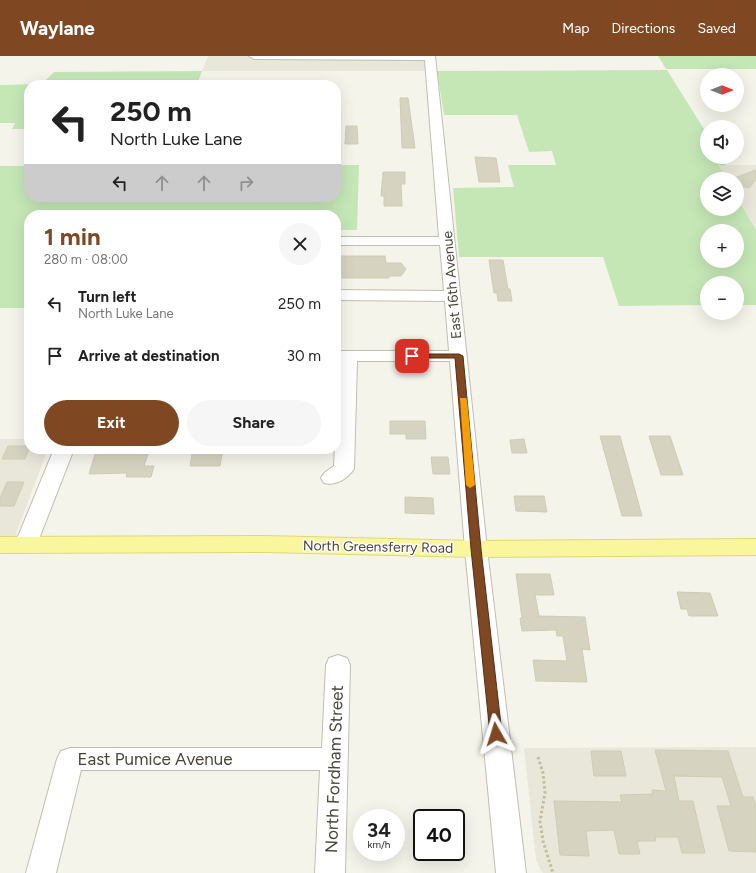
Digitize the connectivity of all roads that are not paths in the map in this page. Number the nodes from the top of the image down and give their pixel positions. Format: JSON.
{"nodes":[{"id":1,"x":254,"y":56,"type":"edge"},
{"id":2,"x":430,"y":56,"type":"edge"},
{"id":3,"x":341,"y":241,"type":"edge"},
{"id":4,"x":448,"y":241,"type":"junction"},
{"id":5,"x":341,"y":295,"type":"edge"},
{"id":6,"x":454,"y":296,"type":"junction"},
{"id":7,"x":342,"y":356,"type":"edge"},
{"id":8,"x":459,"y":356,"type":"junction"},
{"id":9,"x":62,"y":454,"type":"edge"},
{"id":10,"x":331,"y":478,"type":"dead end"},
{"id":11,"x":0,"y":544,"type":"edge"},
{"id":12,"x":26,"y":544,"type":"junction"},
{"id":13,"x":756,"y":547,"type":"edge"},
{"id":14,"x":476,"y":549,"type":"junction"},
{"id":15,"x":338,"y":665,"type":"dead end"},
{"id":16,"x":334,"y":759,"type":"junction"},
{"id":17,"x":41,"y":873,"type":"edge"},
{"id":18,"x":330,"y":873,"type":"edge"},
{"id":19,"x":511,"y":873,"type":"edge"}],
"edges":[{"from":1,"to":2,"type":"street"},
{"from":2,"to":4,"type":"street","name":"East 16th Avenue"},
{"from":3,"to":4,"type":"street"},
{"from":4,"to":6,"type":"street","name":"East 16th Avenue"},
{"from":5,"to":6,"type":"street"},
{"from":6,"to":8,"type":"street","name":"East 16th Avenue"},
{"from":7,"to":8,"type":"street"},
{"from":7,"to":10,"type":"street"},
{"from":8,"to":14,"type":"street","name":"East 16th Avenue"},
{"from":9,"to":12,"type":"street"},
{"from":11,"to":12,"type":"main road","name":"North Greensferry Road"},
{"from":12,"to":14,"type":"main road","name":"North Greensferry Road"},
{"from":13,"to":14,"type":"main road","name":"North Greensferry Road"},
{"from":14,"to":19,"type":"street","name":"East 16th Avenue"},
{"from":15,"to":16,"type":"street","name":"North Fordham Street"},
{"from":16,"to":17,"type":"street","name":"East Pumice Avenue"},
{"from":16,"to":18,"type":"street","name":"North Fordham Street"}]}
